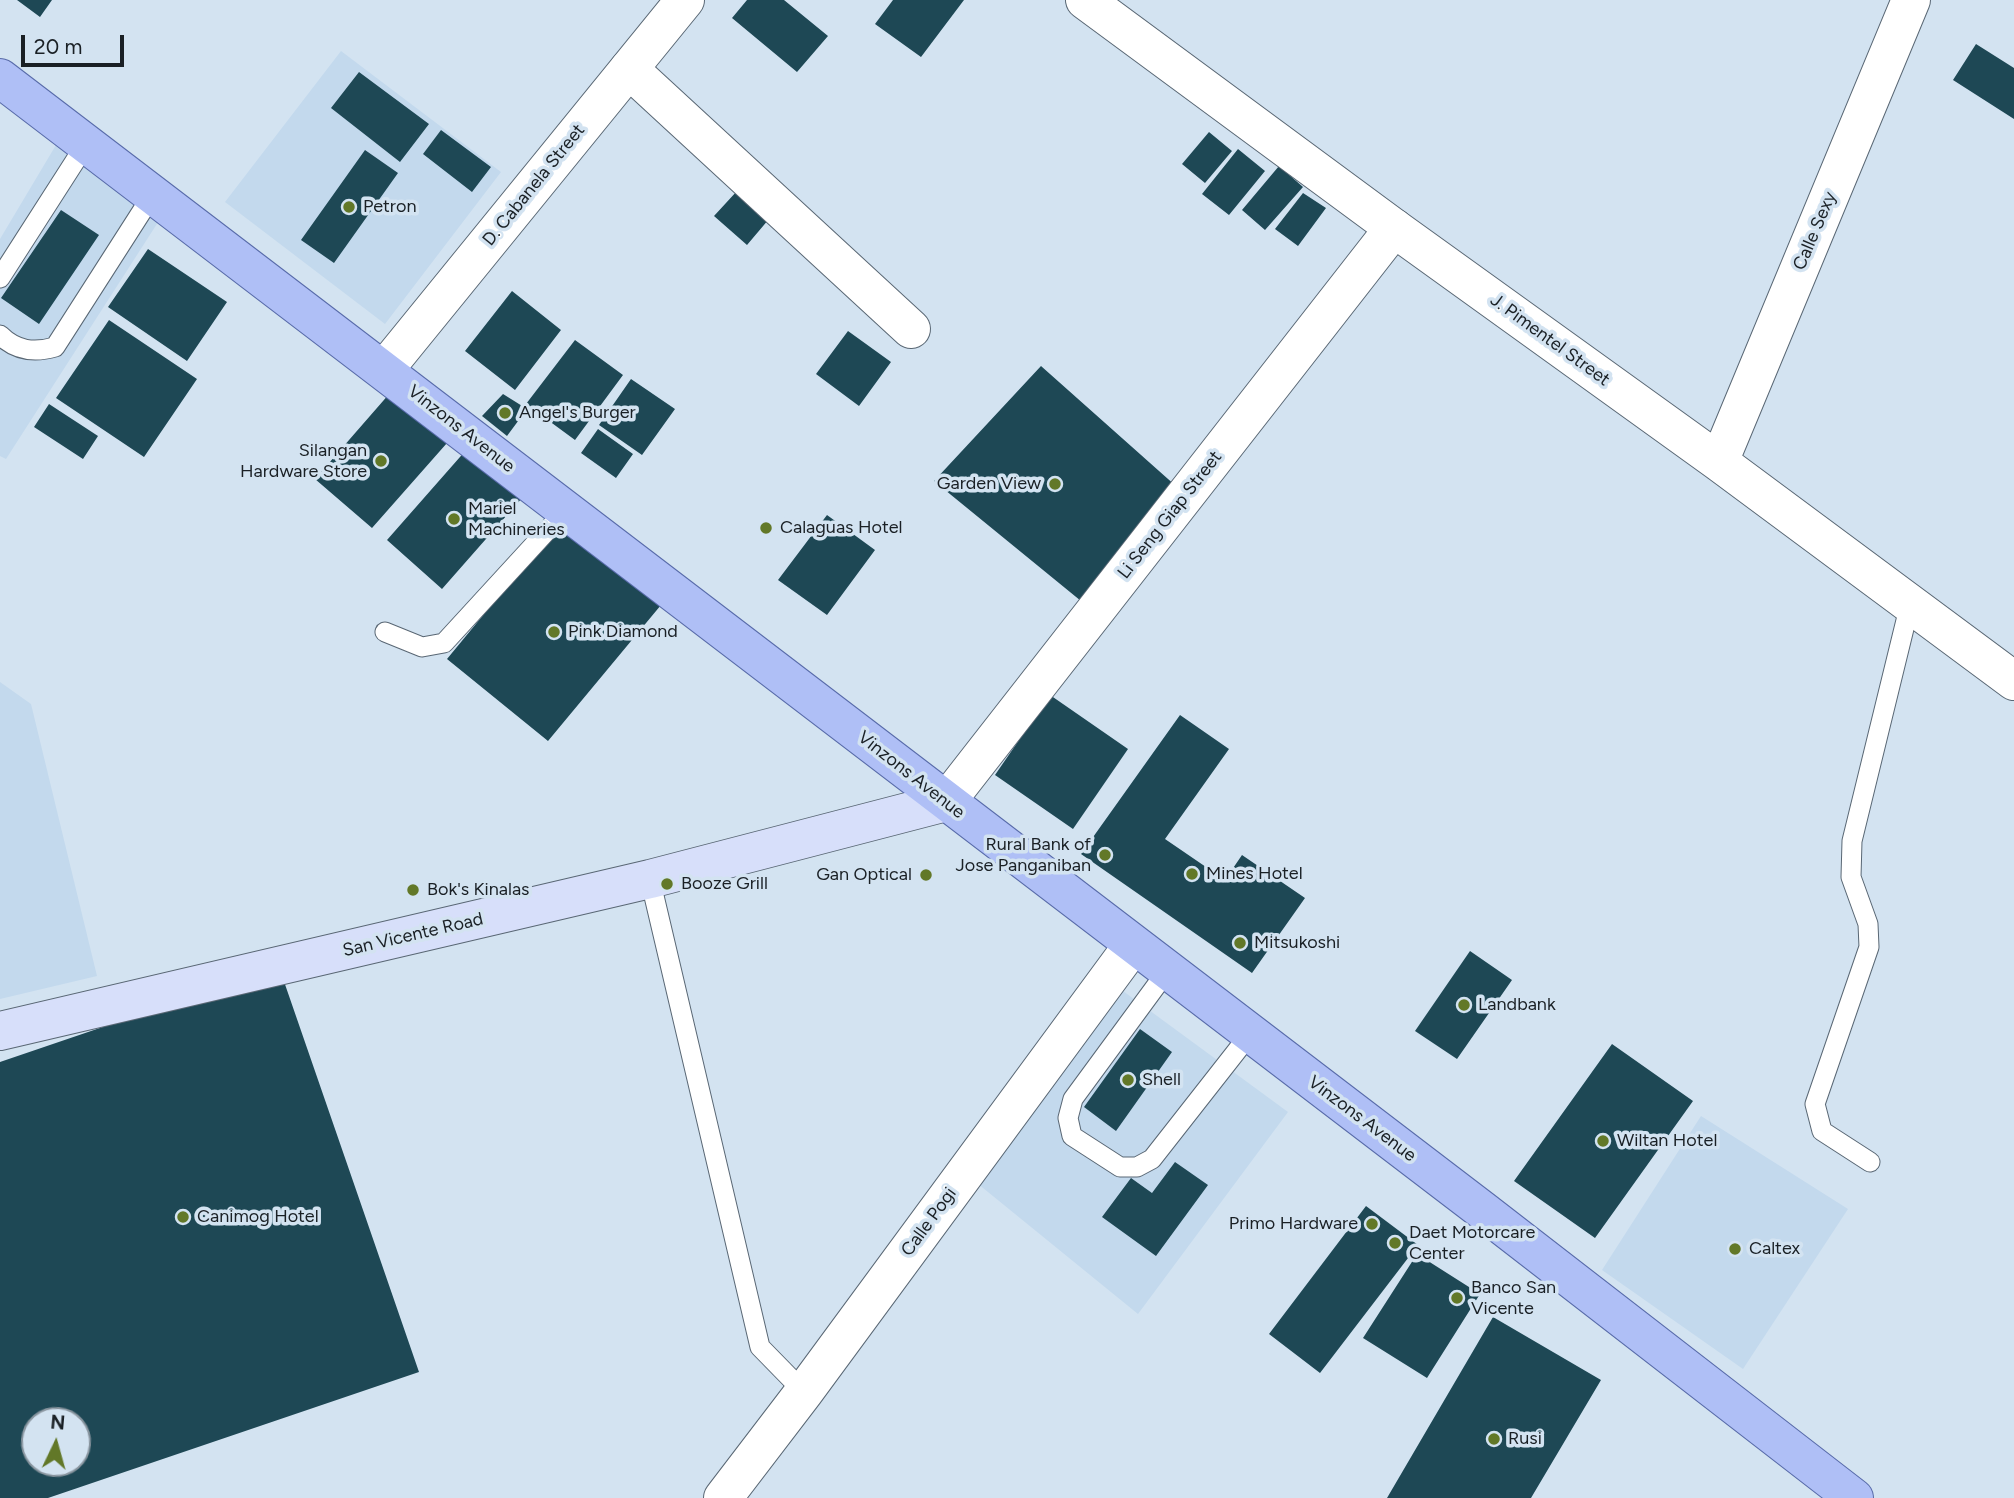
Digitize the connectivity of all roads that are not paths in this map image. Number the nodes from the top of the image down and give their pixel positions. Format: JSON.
{"nodes":[{"id":1,"x":685,"y":0,"type":"edge"},
{"id":2,"x":1085,"y":0,"type":"edge"},
{"id":3,"x":1911,"y":0,"type":"edge"},
{"id":4,"x":629,"y":69,"type":"junction"},
{"id":5,"x":0,"y":78,"type":"edge"},
{"id":6,"x":86,"y":144,"type":"junction"},
{"id":7,"x":153,"y":194,"type":"junction"},
{"id":8,"x":1394,"y":228,"type":"junction"},
{"id":9,"x":0,"y":278,"type":"edge"},
{"id":10,"x":911,"y":329,"type":"dead end"},
{"id":11,"x":0,"y":335,"type":"edge"},
{"id":12,"x":384,"y":370,"type":"junction"},
{"id":13,"x":1719,"y":462,"type":"junction"},
{"id":14,"x":566,"y":509,"type":"junction"},
{"id":15,"x":1910,"y":604,"type":"junction"},
{"id":16,"x":385,"y":632,"type":"dead end"},
{"id":17,"x":2014,"y":681,"type":"edge"},
{"id":18,"x":946,"y":802,"type":"junction"},
{"id":19,"x":650,"y":879,"type":"junction"},
{"id":20,"x":1133,"y":945,"type":"junction"},
{"id":21,"x":1167,"y":971,"type":"junction"},
{"id":22,"x":0,"y":1031,"type":"edge"},
{"id":23,"x":1250,"y":1034,"type":"junction"},
{"id":24,"x":1870,"y":1162,"type":"dead end"},
{"id":25,"x":804,"y":1392,"type":"junction"},
{"id":26,"x":723,"y":1498,"type":"edge"},
{"id":27,"x":1854,"y":1498,"type":"edge"}],
"edges":[{"from":1,"to":4,"type":"street","name":"D. Cabanela Street"},
{"from":2,"to":8,"type":"street","name":"J. Pimentel Street"},
{"from":3,"to":13,"type":"street","name":"Calle Sexy"},
{"from":4,"to":10,"type":"street"},
{"from":4,"to":12,"type":"street","name":"D. Cabanela Street"},
{"from":5,"to":6,"type":"main road","name":"Vinzons Avenue"},
{"from":6,"to":7,"type":"main road","name":"Vinzons Avenue"},
{"from":6,"to":9,"type":"lane"},
{"from":7,"to":11,"type":"lane"},
{"from":7,"to":12,"type":"main road","name":"Vinzons Avenue"},
{"from":8,"to":13,"type":"street","name":"J. Pimentel Street"},
{"from":8,"to":18,"type":"street","name":"Li Seng Giap Street"},
{"from":12,"to":14,"type":"main road","name":"Vinzons Avenue"},
{"from":13,"to":15,"type":"street","name":"J. Pimentel Street"},
{"from":14,"to":16,"type":"lane"},
{"from":14,"to":18,"type":"main road","name":"Vinzons Avenue"},
{"from":15,"to":17,"type":"street","name":"J. Pimentel Street"},
{"from":15,"to":24,"type":"lane"},
{"from":18,"to":19,"type":"main road","name":"San Vicente Road"},
{"from":18,"to":20,"type":"main road","name":"Vinzons Avenue"},
{"from":19,"to":22,"type":"main road","name":"San Vicente Road"},
{"from":19,"to":25,"type":"lane"},
{"from":20,"to":21,"type":"main road","name":"Vinzons Avenue"},
{"from":20,"to":25,"type":"street","name":"Calle Pogi"},
{"from":21,"to":23,"type":"main road","name":"Vinzons Avenue"},
{"from":21,"to":23,"type":"lane"},
{"from":23,"to":27,"type":"main road","name":"Vinzons Avenue"},
{"from":25,"to":26,"type":"street","name":"Calle Pogi"}]}
